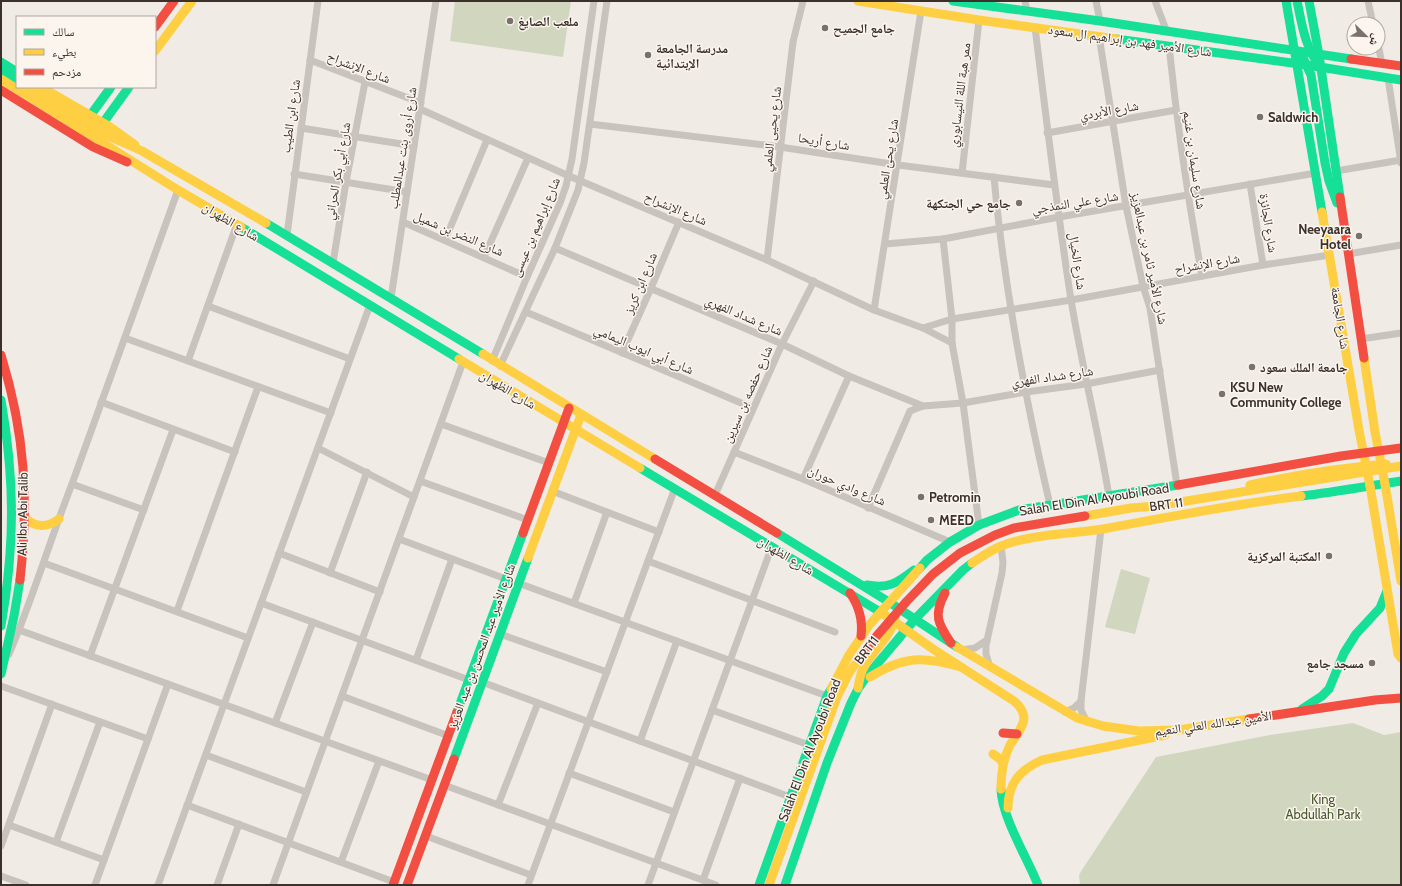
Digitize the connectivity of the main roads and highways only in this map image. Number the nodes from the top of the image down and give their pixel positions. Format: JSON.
{"nodes":[{"id":1,"x":174,"y":1,"type":"edge"},
{"id":2,"x":192,"y":1,"type":"edge"},
{"id":3,"x":858,"y":1,"type":"edge"},
{"id":4,"x":953,"y":1,"type":"edge"},
{"id":5,"x":1286,"y":1,"type":"edge"},
{"id":6,"x":1297,"y":1,"type":"edge"},
{"id":7,"x":1309,"y":1,"type":"edge"},
{"id":8,"x":156,"y":26,"type":"edge"},
{"id":9,"x":156,"y":50,"type":"edge"},
{"id":10,"x":1295,"y":51,"type":"junction"},
{"id":11,"x":1310,"y":53,"type":"junction"},
{"id":12,"x":1319,"y":55,"type":"junction"},
{"id":13,"x":1,"y":62,"type":"edge"},
{"id":14,"x":1297,"y":64,"type":"junction"},
{"id":15,"x":1307,"y":65,"type":"junction"},
{"id":16,"x":1401,"y":66,"type":"edge"},
{"id":17,"x":1321,"y":68,"type":"junction"},
{"id":18,"x":1,"y":70,"type":"edge"},
{"id":19,"x":16,"y":71,"type":"edge"},
{"id":20,"x":1,"y":79,"type":"edge"},
{"id":21,"x":16,"y":79,"type":"edge"},
{"id":22,"x":1401,"y":80,"type":"edge"},
{"id":23,"x":30,"y":88,"type":"edge"},
{"id":24,"x":42,"y":88,"type":"edge"},
{"id":25,"x":110,"y":88,"type":"edge"},
{"id":26,"x":128,"y":88,"type":"edge"},
{"id":27,"x":1,"y":90,"type":"edge"},
{"id":28,"x":90,"y":116,"type":"junction"},
{"id":29,"x":103,"y":122,"type":"junction"},
{"id":30,"x":142,"y":151,"type":"junction"},
{"id":31,"x":136,"y":165,"type":"junction"},
{"id":32,"x":1343,"y":216,"type":"junction"},
{"id":33,"x":1,"y":355,"type":"edge"},
{"id":34,"x":1,"y":400,"type":"edge"},
{"id":35,"x":569,"y":408,"type":"junction"},
{"id":36,"x":581,"y":415,"type":"junction"},
{"id":37,"x":564,"y":423,"type":"junction"},
{"id":38,"x":575,"y":430,"type":"junction"},
{"id":39,"x":20,"y":435,"type":"junction"},
{"id":40,"x":1401,"y":448,"type":"edge"},
{"id":41,"x":1378,"y":450,"type":"junction"},
{"id":42,"x":1363,"y":453,"type":"junction"},
{"id":43,"x":10,"y":461,"type":"junction"},
{"id":44,"x":1401,"y":462,"type":"edge"},
{"id":45,"x":1401,"y":466,"type":"edge"},
{"id":46,"x":1382,"y":467,"type":"junction"},
{"id":47,"x":1366,"y":469,"type":"junction"},
{"id":48,"x":1401,"y":481,"type":"edge"},
{"id":49,"x":1385,"y":484,"type":"junction"},
{"id":50,"x":1370,"y":486,"type":"junction"},
{"id":51,"x":1131,"y":508,"type":"joint"},
{"id":52,"x":24,"y":517,"type":"junction"},
{"id":53,"x":58,"y":519,"type":"road end"},
{"id":54,"x":927,"y":560,"type":"junction"},
{"id":55,"x":952,"y":580,"type":"junction"},
{"id":56,"x":1401,"y":581,"type":"edge"},
{"id":57,"x":859,"y":584,"type":"junction"},
{"id":58,"x":1387,"y":590,"type":"junction"},
{"id":59,"x":850,"y":593,"type":"junction"},
{"id":60,"x":890,"y":602,"type":"junction"},
{"id":61,"x":880,"y":612,"type":"junction"},
{"id":62,"x":895,"y":616,"type":"junction"},
{"id":63,"x":915,"y":619,"type":"junction"},
{"id":64,"x":1,"y":626,"type":"edge"},
{"id":65,"x":905,"y":630,"type":"junction"},
{"id":66,"x":860,"y":638,"type":"junction"},
{"id":67,"x":951,"y":643,"type":"junction"},
{"id":68,"x":1401,"y":658,"type":"edge"},
{"id":69,"x":961,"y":667,"type":"junction"},
{"id":70,"x":1,"y":672,"type":"edge"},
{"id":71,"x":860,"y":686,"type":"junction"},
{"id":72,"x":1401,"y":698,"type":"edge"},
{"id":73,"x":1299,"y":711,"type":"junction"},
{"id":74,"x":1196,"y":728,"type":"junction"},
{"id":75,"x":1003,"y":733,"type":"dead end"},
{"id":76,"x":1017,"y":734,"type":"junction"},
{"id":77,"x":993,"y":754,"type":"dead end"},
{"id":78,"x":1004,"y":764,"type":"junction"},
{"id":79,"x":1009,"y":819,"type":"junction"},
{"id":80,"x":394,"y":884,"type":"edge"},
{"id":81,"x":407,"y":885,"type":"edge"},
{"id":82,"x":759,"y":885,"type":"edge"},
{"id":83,"x":769,"y":885,"type":"edge"},
{"id":84,"x":784,"y":885,"type":"edge"},
{"id":85,"x":1038,"y":885,"type":"edge"}],
"edges":[{"from":1,"to":8,"type":"main road"},
{"from":2,"to":9,"type":"main road"},
{"from":3,"to":14,"type":"main road","name":"شارع الأمير فهد بن إبراهيم ال سعود"},
{"from":4,"to":10,"type":"main road","name":"شارع الأمير فهد بن إبراهيم ال سعود"},
{"from":5,"to":10,"type":"main road","name":"شارع الجامعة"},
{"from":6,"to":11,"type":"main road"},
{"from":7,"to":12,"type":"main road","name":"شارع الجامعة"},
{"from":10,"to":11,"type":"main road","name":"شارع الأمير فهد بن إبراهيم ال سعود"},
{"from":10,"to":14,"type":"main road","name":"شارع الجامعة"},
{"from":10,"to":15,"type":"main road"},
{"from":11,"to":12,"type":"main road","name":"شارع الأمير فهد بن إبراهيم ال سعود"},
{"from":11,"to":17,"type":"main road"},
{"from":12,"to":16,"type":"main road","name":"شارع الأمير فهد بن إبراهيم ال سعود"},
{"from":12,"to":17,"type":"main road","name":"شارع الجامعة"},
{"from":13,"to":19,"type":"main road"},
{"from":14,"to":15,"type":"main road","name":"شارع الأمير فهد بن إبراهيم ال سعود"},
{"from":14,"to":42,"type":"main road","name":"شارع الجامعة"},
{"from":15,"to":17,"type":"main road","name":"شارع الأمير فهد بن إبراهيم ال سعود"},
{"from":15,"to":32,"type":"main road"},
{"from":17,"to":22,"type":"main road","name":"شارع الأمير فهد بن إبراهيم ال سعود"},
{"from":17,"to":32,"type":"main road","name":"شارع الجامعة"},
{"from":18,"to":21,"type":"main road"},
{"from":20,"to":31,"type":"main road"},
{"from":23,"to":30,"type":"main road"},
{"from":24,"to":28,"type":"main road"},
{"from":25,"to":28,"type":"main road"},
{"from":26,"to":29,"type":"main road"},
{"from":27,"to":31,"type":"main road"},
{"from":28,"to":29,"type":"main road"},
{"from":29,"to":30,"type":"main road"},
{"from":30,"to":35,"type":"main road","name":"شارع الظهران"},
{"from":31,"to":37,"type":"main road","name":"شارع الظهران"},
{"from":32,"to":41,"type":"main road","name":"شارع الجامعة"},
{"from":33,"to":39,"type":"main road","name":"Ali Ibn Abi Talib"},
{"from":34,"to":43,"type":"main road"},
{"from":35,"to":36,"type":"main road","name":"شارع الظهران"},
{"from":35,"to":37,"type":"main road","name":"شارع الأمير عبد المحسن بن عبد العزيز"},
{"from":36,"to":38,"type":"main road","name":"شارع الأمير عبد المحسن بن عبد العزيز"},
{"from":36,"to":57,"type":"main road","name":"شارع الظهران"},
{"from":37,"to":38,"type":"main road","name":"شارع الظهران"},
{"from":37,"to":80,"type":"main road","name":"شارع الأمير عبد المحسن بن عبد العزيز"},
{"from":38,"to":59,"type":"main road","name":"شارع الظهران"},
{"from":38,"to":81,"type":"main road","name":"شارع الأمير عبد المحسن بن عبد العزيز"},
{"from":39,"to":43,"type":"main road"},
{"from":39,"to":52,"type":"main road","name":"Ali Ibn Abi Talib"},
{"from":40,"to":41,"type":"main road","name":"Salah El Din Al Ayoubi Road"},
{"from":41,"to":42,"type":"main road","name":"Salah El Din Al Ayoubi Road"},
{"from":41,"to":46,"type":"main road","name":"شارع الجامعة"},
{"from":42,"to":47,"type":"main road","name":"شارع الجامعة"},
{"from":42,"to":54,"type":"main road","name":"Salah El Din Al Ayoubi Road"},
{"from":43,"to":64,"type":"main road"},
{"from":44,"to":46,"type":"main road","name":"BRT 11"},
{"from":45,"to":46,"type":"main road","name":"BRT 11"},
{"from":46,"to":47,"type":"main road","name":"BRT 11"},
{"from":46,"to":49,"type":"main road","name":"شارع الجامعة"},
{"from":47,"to":50,"type":"main road","name":"شارع الجامعة"},
{"from":47,"to":51,"type":"main road","name":"BRT 11"},
{"from":48,"to":49,"type":"main road","name":"Salah El Din Al Ayoubi Road"},
{"from":49,"to":50,"type":"main road","name":"Salah El Din Al Ayoubi Road"},
{"from":49,"to":56,"type":"main road"},
{"from":50,"to":55,"type":"main road","name":"Salah El Din Al Ayoubi Road"},
{"from":50,"to":58,"type":"main road","name":"شارع الجامعة"},
{"from":51,"to":62,"type":"main road","name":"BRT11"},
{"from":52,"to":53,"type":"main road"},
{"from":52,"to":70,"type":"main road","name":"Ali Ibn Abi Talib"},
{"from":54,"to":57,"type":"main road"},
{"from":54,"to":60,"type":"main road","name":"Salah El Din Al Ayoubi Road"},
{"from":55,"to":63,"type":"main road","name":"Salah El Din Al Ayoubi Road"},
{"from":55,"to":67,"type":"main road"},
{"from":57,"to":60,"type":"main road","name":"شارع الظهران"},
{"from":58,"to":68,"type":"main road","name":"شارع الجامعة"},
{"from":58,"to":73,"type":"main road"},
{"from":59,"to":61,"type":"main road","name":"شارع الظهران"},
{"from":59,"to":66,"type":"main road"},
{"from":60,"to":61,"type":"main road","name":"Salah El Din Al Ayoubi Road"},
{"from":60,"to":62,"type":"main road","name":"شارع الظهران"},
{"from":61,"to":62,"type":"main road","name":"شارع الظهران"},
{"from":61,"to":66,"type":"main road","name":"Salah El Din Al Ayoubi Road"},
{"from":62,"to":63,"type":"main road","name":"الأمين عبدالله العلي النعيم"},
{"from":62,"to":65,"type":"main road"},
{"from":62,"to":71,"type":"main road"},
{"from":62,"to":83,"type":"main road","name":"BRT11"},
{"from":63,"to":65,"type":"main road","name":"Salah El Din Al Ayoubi Road"},
{"from":63,"to":67,"type":"main road","name":"الأمين عبدالله العلي النعيم"},
{"from":65,"to":69,"type":"main road"},
{"from":65,"to":71,"type":"main road","name":"Salah El Din Al Ayoubi Road"},
{"from":66,"to":82,"type":"main road","name":"Salah El Din Al Ayoubi Road"},
{"from":67,"to":74,"type":"main road","name":"الأمين عبدالله العلي النعيم"},
{"from":69,"to":71,"type":"main road"},
{"from":69,"to":76,"type":"main road"},
{"from":71,"to":84,"type":"main road","name":"Salah El Din Al Ayoubi Road"},
{"from":72,"to":73,"type":"main road","name":"الأمين عبدالله العلي النعيم"},
{"from":73,"to":74,"type":"main road","name":"الأمين عبدالله العلي النعيم"},
{"from":74,"to":79,"type":"main road"},
{"from":75,"to":76,"type":"main road"},
{"from":76,"to":78,"type":"main road"},
{"from":77,"to":78,"type":"main road"},
{"from":78,"to":79,"type":"main road"},
{"from":79,"to":85,"type":"main road"}]}
